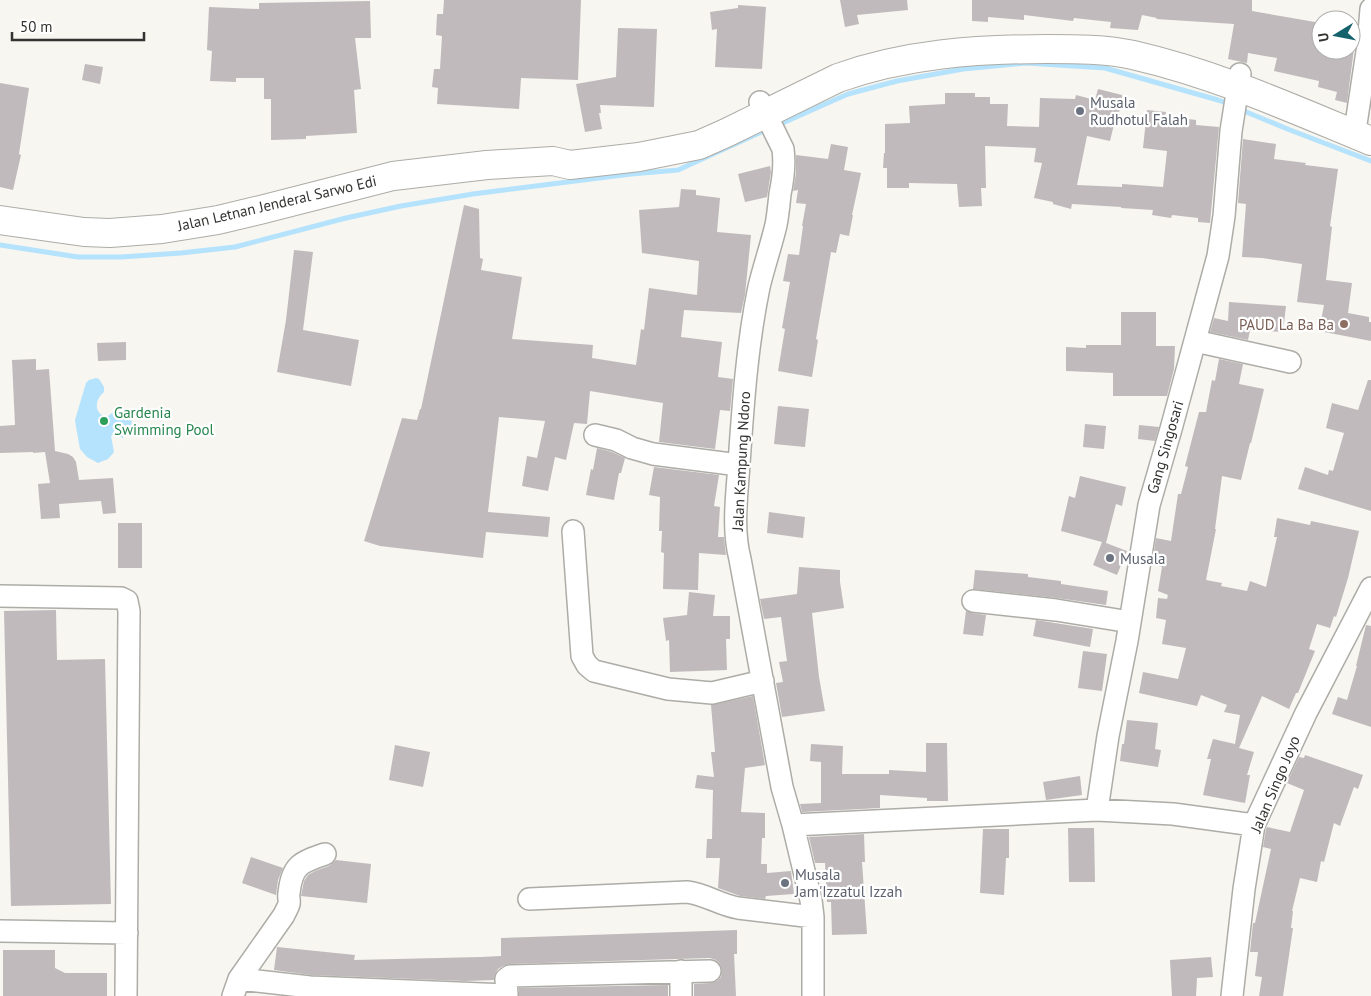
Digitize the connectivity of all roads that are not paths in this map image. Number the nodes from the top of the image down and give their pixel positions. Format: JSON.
{"nodes":[{"id":1,"x":1371,"y":9,"type":"edge"},
{"id":2,"x":1238,"y":85,"type":"junction"},
{"id":3,"x":764,"y":111,"type":"junction"},
{"id":4,"x":1363,"y":132,"type":"edge"},
{"id":5,"x":0,"y":220,"type":"edge"},
{"id":6,"x":1196,"y":341,"type":"junction"},
{"id":7,"x":1290,"y":362,"type":"dead end"},
{"id":8,"x":595,"y":435,"type":"dead end"},
{"id":9,"x":739,"y":465,"type":"junction"},
{"id":10,"x":573,"y":531,"type":"dead end"},
{"id":11,"x":1371,"y":588,"type":"edge"},
{"id":12,"x":0,"y":596,"type":"edge"},
{"id":13,"x":973,"y":601,"type":"dead end"},
{"id":14,"x":1130,"y":622,"type":"junction"},
{"id":15,"x":763,"y":682,"type":"junction"},
{"id":16,"x":1097,"y":810,"type":"junction"},
{"id":17,"x":793,"y":825,"type":"junction"},
{"id":18,"x":1254,"y":825,"type":"junction"},
{"id":19,"x":325,"y":854,"type":"dead end"},
{"id":20,"x":529,"y":898,"type":"dead end"},
{"id":21,"x":812,"y":908,"type":"junction"},
{"id":22,"x":0,"y":931,"type":"edge"},
{"id":23,"x":127,"y":933,"type":"junction"},
{"id":24,"x":681,"y":971,"type":"junction"},
{"id":25,"x":710,"y":971,"type":"dead end"},
{"id":26,"x":236,"y":987,"type":"edge"},
{"id":27,"x":126,"y":996,"type":"edge"},
{"id":28,"x":507,"y":996,"type":"edge"},
{"id":29,"x":681,"y":996,"type":"edge"},
{"id":30,"x":813,"y":996,"type":"edge"},
{"id":31,"x":1232,"y":996,"type":"edge"}],
"edges":[{"from":1,"to":4,"type":"street"},
{"from":2,"to":3,"type":"main road","name":"Jalan Letnan Jenderal Sarwo Edi"},
{"from":2,"to":4,"type":"main road","name":"Jalan Letnan Jenderal Sarwo Edi"},
{"from":2,"to":6,"type":"street","name":"Gang Singosari"},
{"from":3,"to":5,"type":"main road","name":"Jalan Letnan Jenderal Sarwo Edi"},
{"from":3,"to":9,"type":"street","name":"Jalan Kampung Ndoro"},
{"from":6,"to":7,"type":"street"},
{"from":6,"to":14,"type":"street","name":"Gang Singosari"},
{"from":8,"to":9,"type":"street"},
{"from":9,"to":15,"type":"street","name":"Jalan Kampung Ndoro"},
{"from":10,"to":15,"type":"street"},
{"from":11,"to":18,"type":"street","name":"Jalan Singo Joyo"},
{"from":12,"to":23,"type":"street"},
{"from":13,"to":14,"type":"street"},
{"from":14,"to":16,"type":"street","name":"Gang Singosari"},
{"from":15,"to":17,"type":"street","name":"Jalan Kampung Ndoro"},
{"from":16,"to":17,"type":"street"},
{"from":16,"to":18,"type":"street"},
{"from":17,"to":21,"type":"street","name":"Jalan Kampung Ndoro"},
{"from":18,"to":31,"type":"street","name":"Jalan Singo Joyo"},
{"from":19,"to":26,"type":"street"},
{"from":20,"to":21,"type":"street"},
{"from":21,"to":30,"type":"street","name":"Jalan Kampung Ndoro"},
{"from":22,"to":23,"type":"street"},
{"from":23,"to":27,"type":"street"},
{"from":24,"to":25,"type":"street"},
{"from":24,"to":28,"type":"street"},
{"from":24,"to":29,"type":"street"},
{"from":26,"to":28,"type":"street"}]}
